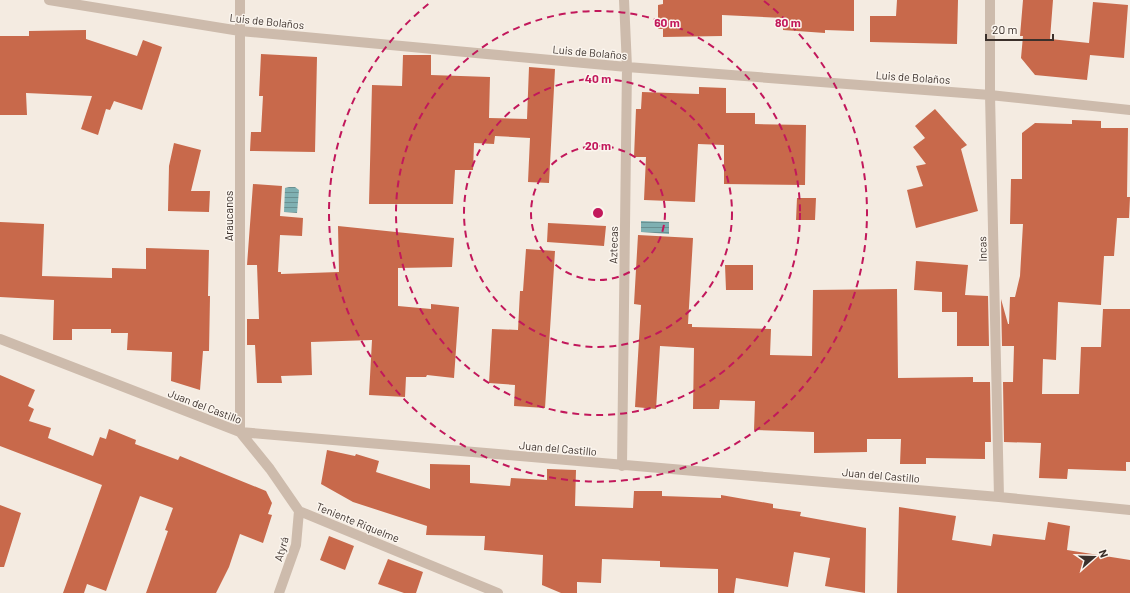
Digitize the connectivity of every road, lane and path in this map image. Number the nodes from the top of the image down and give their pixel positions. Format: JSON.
{"nodes":[{"id":1,"x":49,"y":0,"type":"edge"},
{"id":2,"x":240,"y":0,"type":"edge"},
{"id":3,"x":624,"y":0,"type":"edge"},
{"id":4,"x":990,"y":0,"type":"edge"},
{"id":5,"x":240,"y":31,"type":"junction"},
{"id":6,"x":627,"y":67,"type":"junction"},
{"id":7,"x":990,"y":95,"type":"junction"},
{"id":8,"x":1130,"y":110,"type":"edge"},
{"id":9,"x":0,"y":339,"type":"edge"},
{"id":10,"x":240,"y":432,"type":"junction"},
{"id":11,"x":622,"y":466,"type":"junction"},
{"id":12,"x":999,"y":497,"type":"junction"},
{"id":13,"x":1130,"y":510,"type":"edge"},
{"id":14,"x":299,"y":511,"type":"junction"},
{"id":15,"x":279,"y":593,"type":"edge"},
{"id":16,"x":498,"y":593,"type":"edge"}],
"edges":[{"from":1,"to":5,"type":"street","name":"Luis de Bolaños"},
{"from":2,"to":5,"type":"street","name":"Araucanos"},
{"from":3,"to":6,"type":"street","name":"Aztecas"},
{"from":4,"to":7,"type":"street","name":"Incas"},
{"from":5,"to":6,"type":"street","name":"Luis de Bolaños"},
{"from":5,"to":10,"type":"street","name":"Araucanos"},
{"from":6,"to":7,"type":"street","name":"Luis de Bolaños"},
{"from":6,"to":11,"type":"street","name":"Aztecas"},
{"from":7,"to":8,"type":"street","name":"Luis de Bolaños"},
{"from":7,"to":12,"type":"street","name":"Incas"},
{"from":9,"to":10,"type":"street","name":"Juan del Castillo"},
{"from":10,"to":11,"type":"street","name":"Juan del Castillo"},
{"from":10,"to":14,"type":"street","name":"Teniente Riquelme"},
{"from":11,"to":12,"type":"street","name":"Juan del Castillo"},
{"from":12,"to":13,"type":"street","name":"Juan del Castillo"},
{"from":14,"to":15,"type":"street","name":"Atyrá"},
{"from":14,"to":16,"type":"street","name":"Teniente Riquelme"}]}
